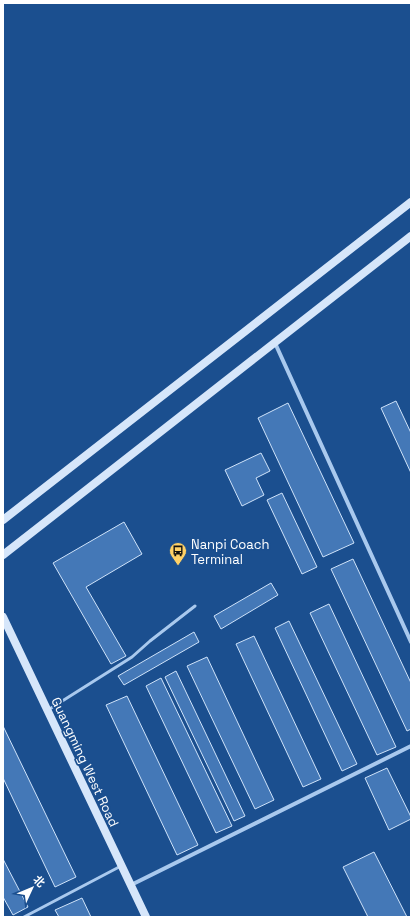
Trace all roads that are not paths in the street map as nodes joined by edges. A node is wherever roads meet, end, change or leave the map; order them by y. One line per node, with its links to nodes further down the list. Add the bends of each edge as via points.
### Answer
1 (411, 202): 4 (main road)
2 (411, 236): 3 (main road)
3 (275, 343): 5 (main road); 8 (street)
4 (3, 520)
5 (3, 555)
6 (195, 606): 9 (lane, via 132,657)
7 (3, 617): 9 (main road, Guangming West Road)
8 (411, 642)
9 (47, 710): 11 (main road, Guangming West Road)
10 (411, 746): 12 (street)
11 (121, 866): 12 (main road, Guangming West Road); 13 (lane)
12 (131, 885): 14 (main road, Guangming West Road)
13 (24, 917)
14 (146, 917)

